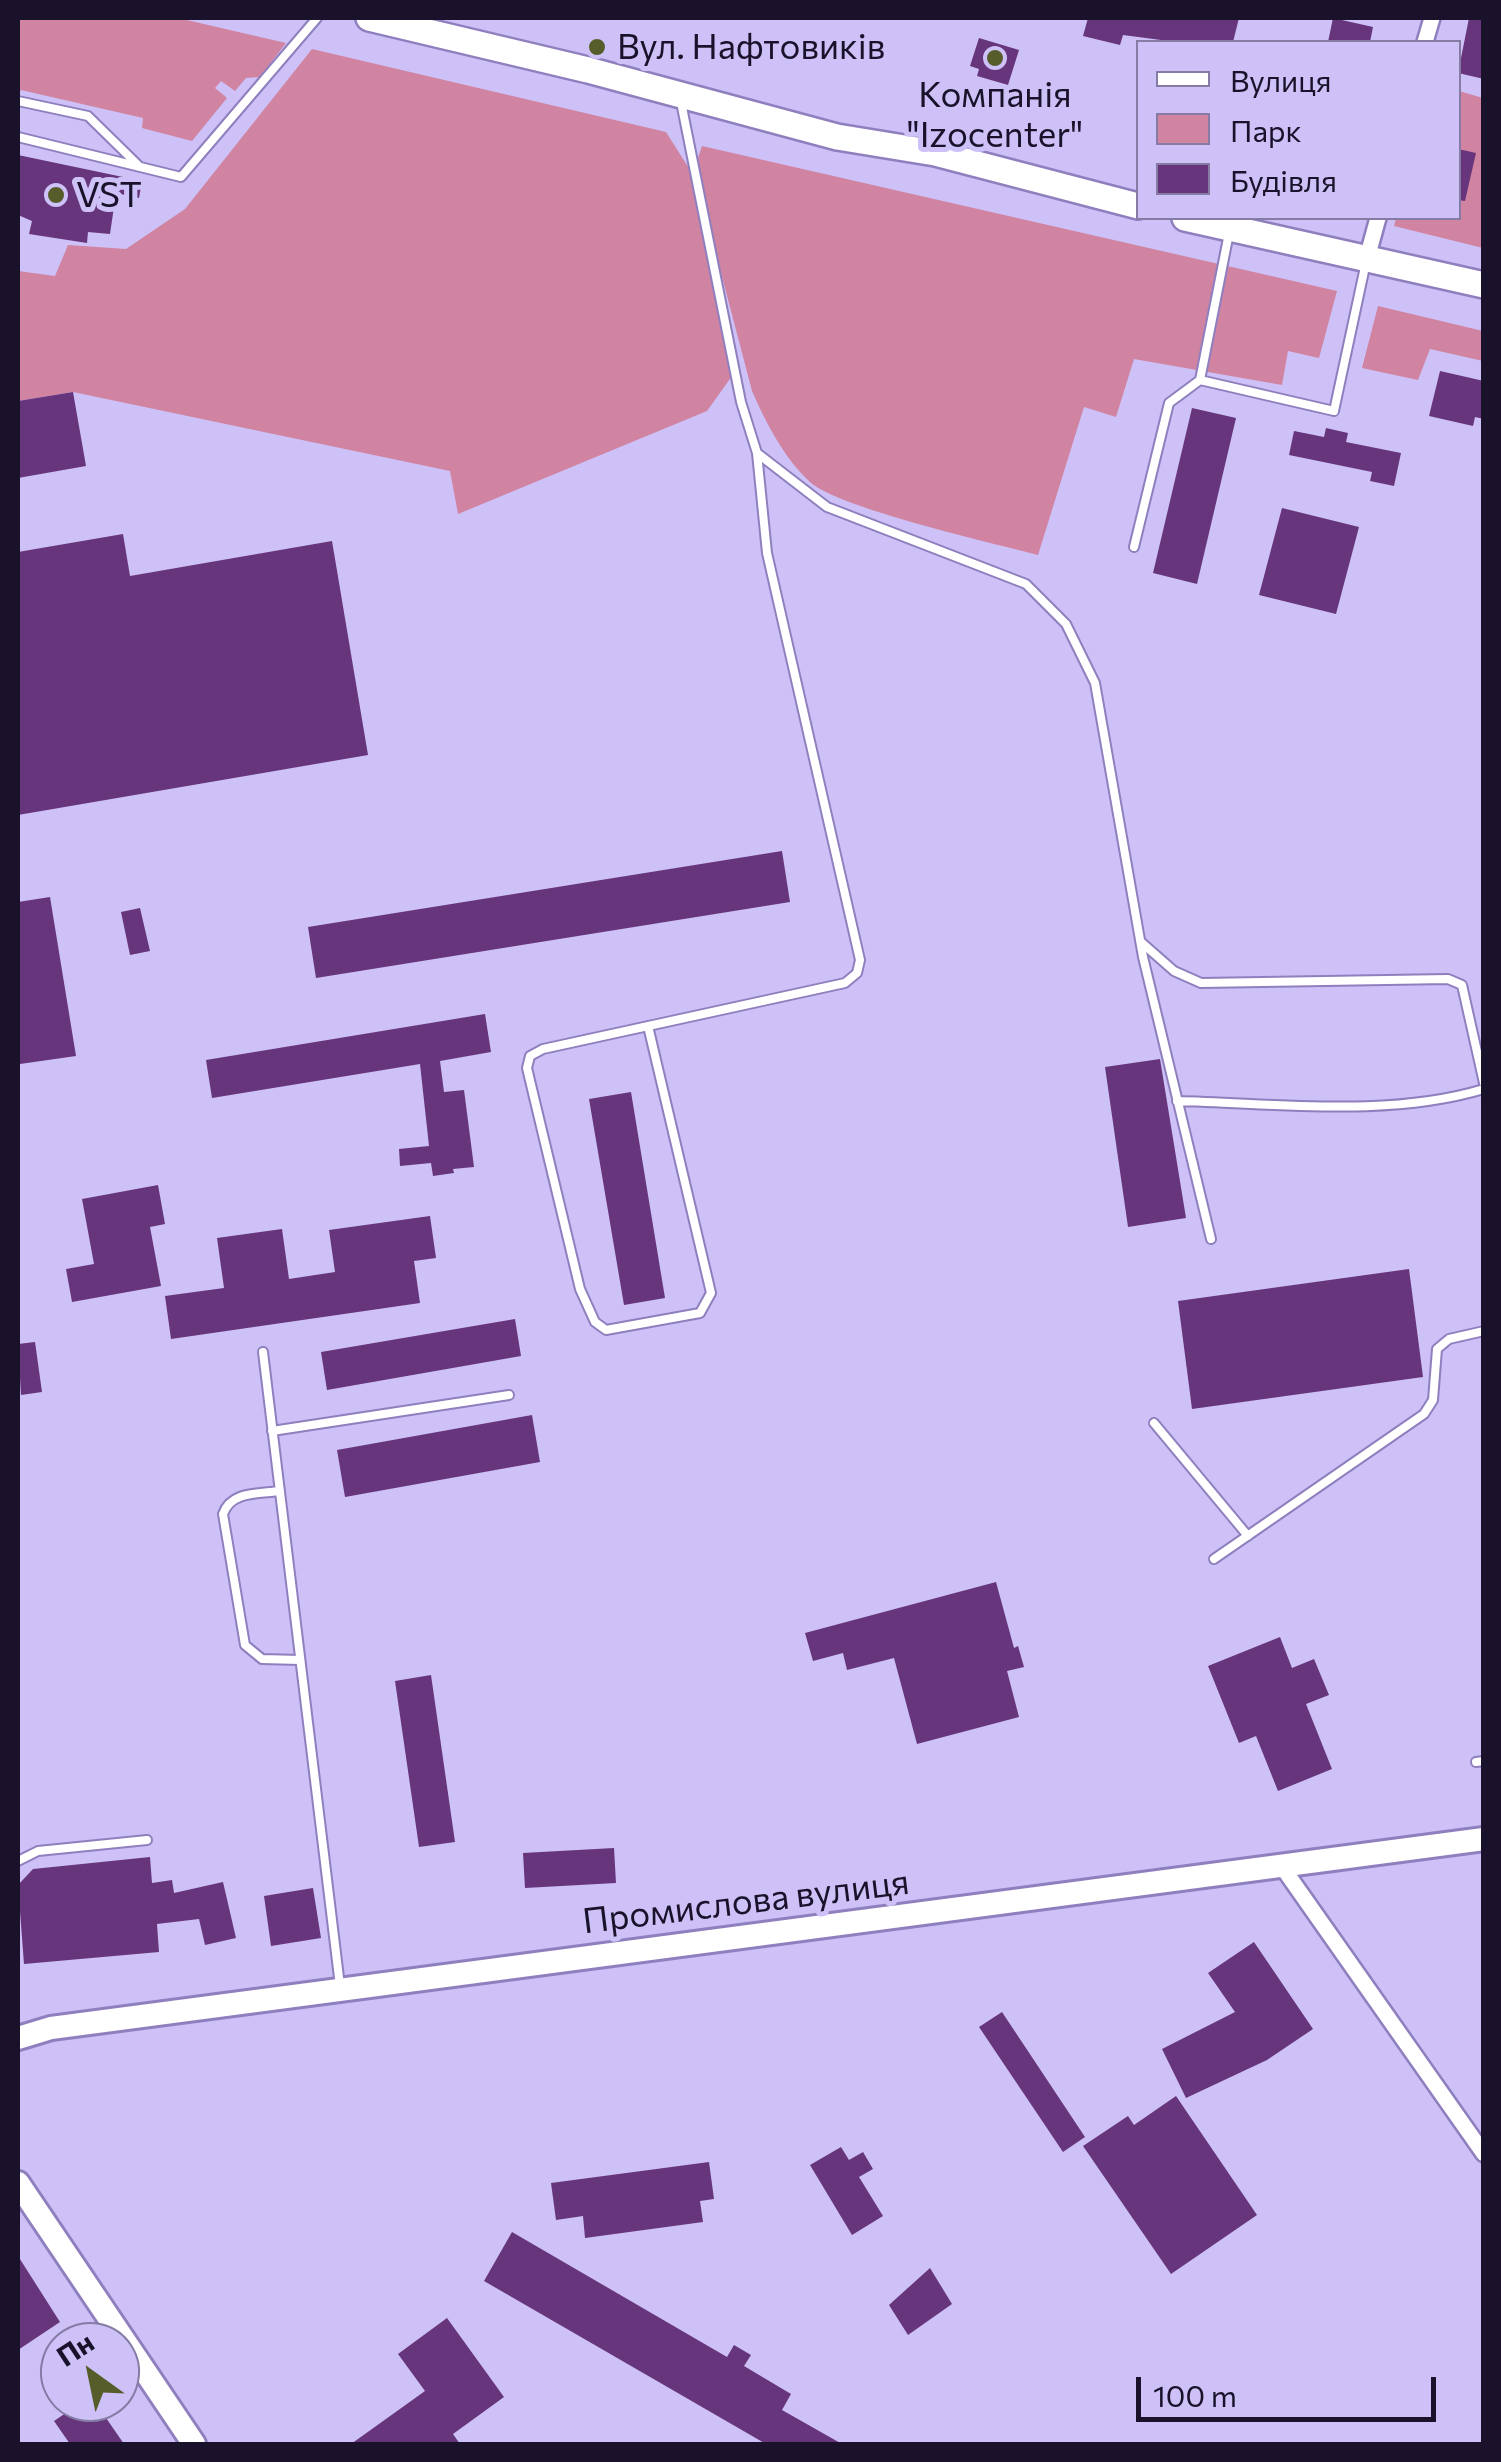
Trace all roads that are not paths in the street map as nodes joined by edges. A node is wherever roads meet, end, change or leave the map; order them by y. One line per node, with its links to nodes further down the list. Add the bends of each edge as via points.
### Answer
1 (317, 18): 6 (lane, via 181,177)
2 (369, 18): 3 (main road)
3 (679, 93): 7 (main road); 14 (lane)
4 (18, 101): 6 (lane, via 88,116)
5 (18, 136): 6 (lane)
6 (141, 168)
7 (1136, 205)
8 (1194, 220): 10 (main road)
9 (1378, 220): 11 (street)
10 (1230, 229): 11 (main road); 13 (lane)
11 (1368, 258): 12 (main road); 13 (lane, via 1334,410)
12 (1484, 286)
13 (1200, 380): 15 (lane, via 1168,404)
14 (757, 453): 16 (lane, via 827,507 1026,584 1066,624 1095,683); 17 (lane, via 767,553 860,960 846,984)
15 (1134, 547)
16 (1140, 942): 18 (lane, via 1200,983 1462,984); 19 (lane)
17 (648, 1026): 17 (lane, via 711,1292 700,1313 606,1330 595,1322 580,1289 527,1068 530,1056 544,1048)
18 (1484, 1086): 19 (lane, via 1448,1100 1398,1105)
19 (1177, 1101): 20 (lane)
20 (1211, 1239)
21 (1484, 1331): 27 (lane, via 1449,1339 1437,1349 1433,1400 1424,1414)
22 (263, 1352): 25 (lane)
23 (509, 1395): 25 (lane)
24 (1154, 1423): 27 (lane)
25 (272, 1431): 26 (lane)
26 (280, 1492): 29 (lane); 29 (lane, via 236,1497 223,1514 245,1645 262,1659)
27 (1248, 1536): 28 (lane)
28 (1214, 1559)
29 (300, 1660): 34 (lane)
30 (147, 1840): 32 (lane, via 38,1851)
31 (1484, 1840): 33 (street, Промислова вулиця)
32 (18, 1861)
33 (1282, 1868): 34 (street, Промислова вулиця); 36 (street)
34 (340, 1990): 35 (street, Промислова вулиця, via 51,2028)
35 (18, 2038)
36 (1484, 2154)
37 (18, 2183): 38 (street)
38 (194, 2444)

